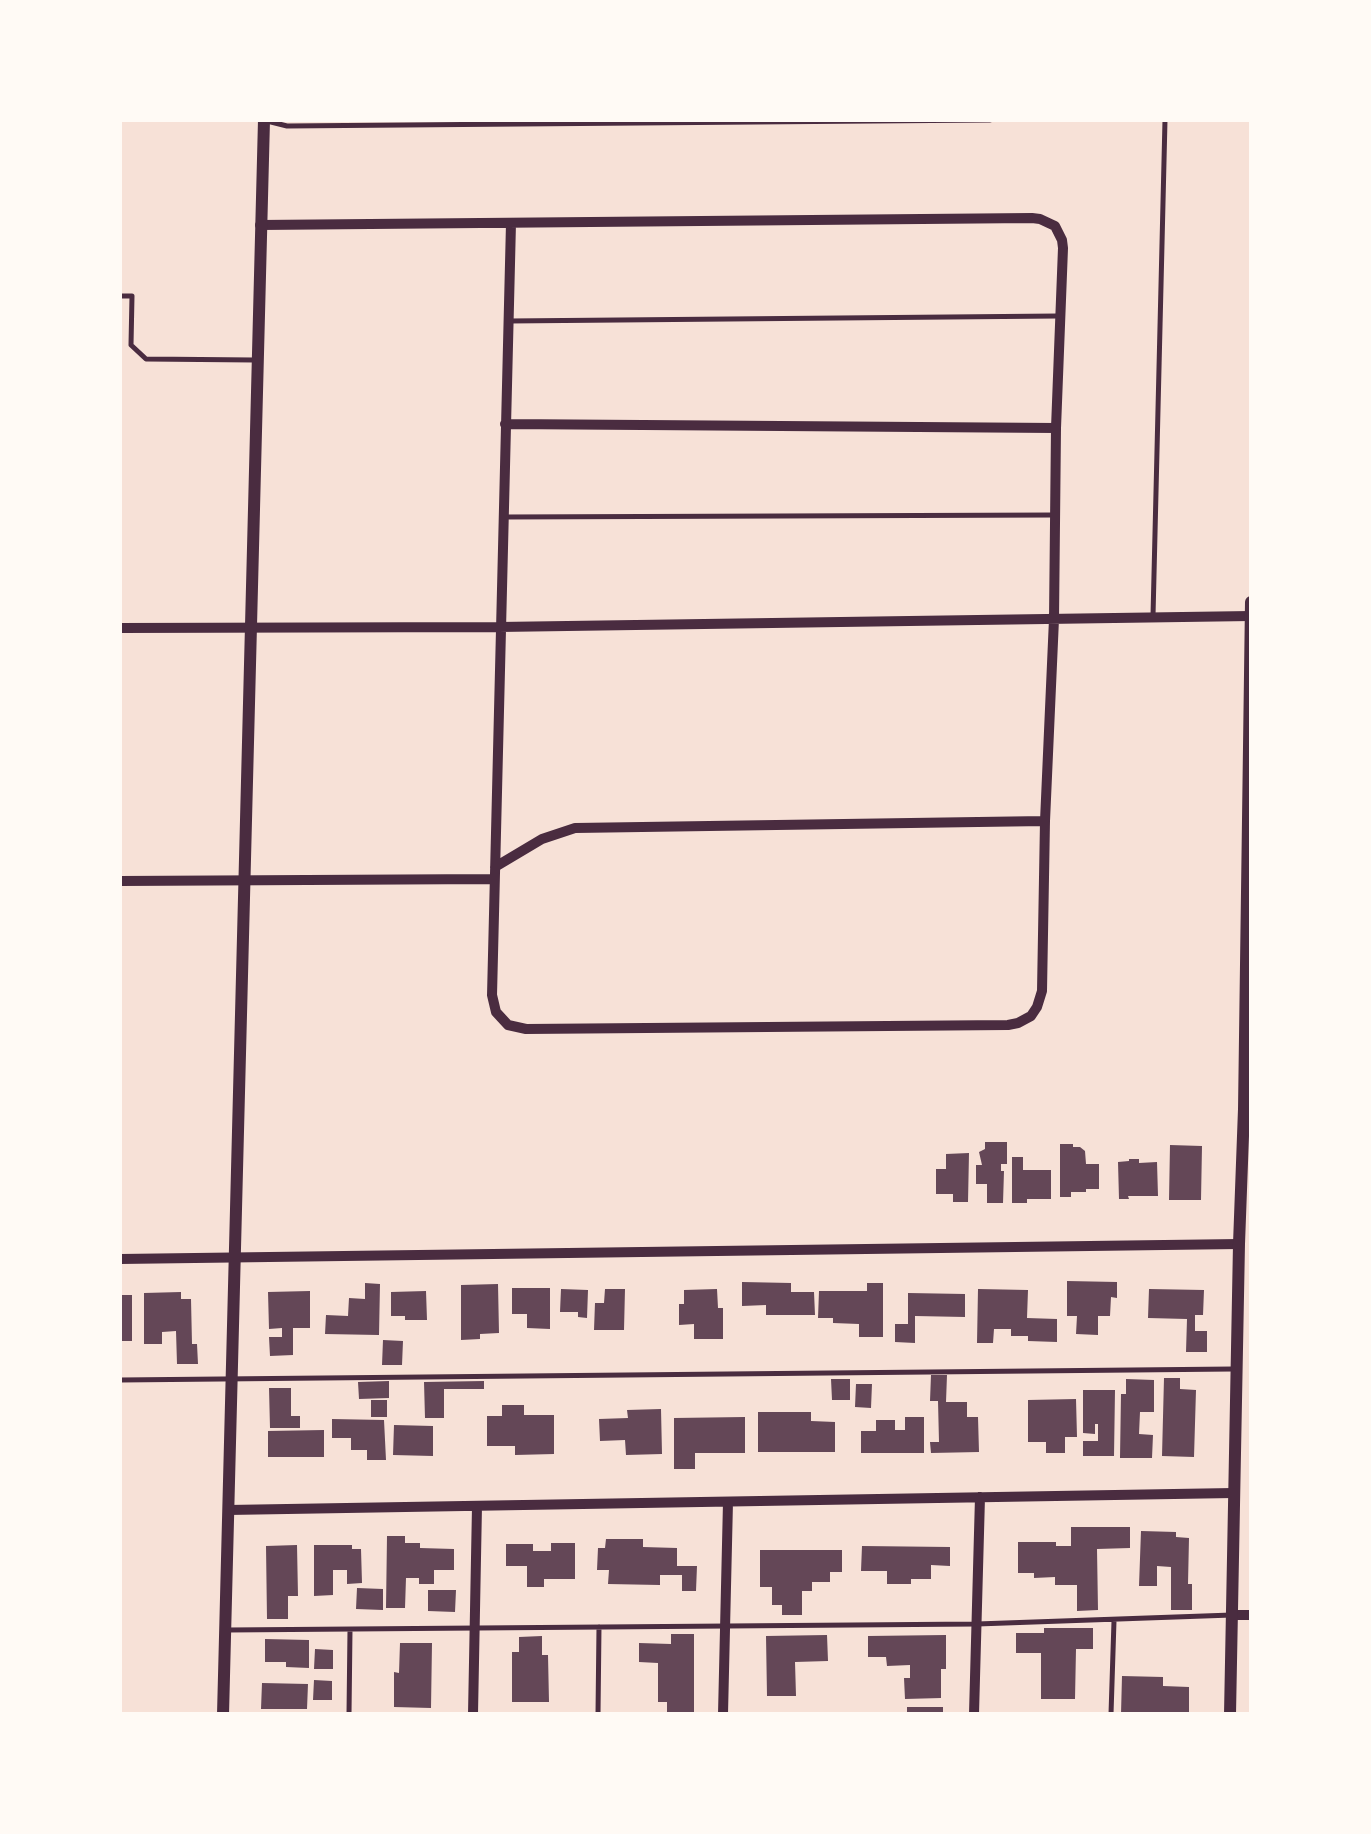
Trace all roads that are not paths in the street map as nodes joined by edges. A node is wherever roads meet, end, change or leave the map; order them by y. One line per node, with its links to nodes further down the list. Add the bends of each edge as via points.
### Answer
1 (264, 120): 2 (lane, via 288,126); 5 (street)
2 (990, 120)
3 (1165, 120): 15 (lane)
4 (511, 223): 5 (street); 7 (street, via 1040,219 1055,226 1062,240); 8 (street)
5 (260, 225): 9 (street)
6 (120, 296): 9 (lane, via 132,296 131,345 146,360)
7 (1061, 316): 8 (lane); 11 (street)
8 (508, 321): 10 (street)
9 (257, 360): 20 (street)
10 (505, 424): 11 (street); 13 (street)
11 (1056, 428): 12 (street)
12 (1055, 515): 13 (lane); 17 (street)
13 (502, 518): 18 (street)
14 (1251, 602): 16 (street)
15 (1153, 616): 16 (street); 17 (street)
16 (1251, 616): 25 (street)
17 (1054, 619): 18 (street); 21 (street)
18 (499, 627): 20 (street); 22 (street)
19 (120, 628): 20 (street)
20 (252, 629): 24 (street)
21 (1045, 821): 22 (street, via 576,828 542,840); 22 (street, via 1042,991 1032,1016 1008,1025 514,1028 492,1004)
22 (494, 873): 24 (street)
23 (120, 880): 24 (street)
24 (244, 881): 28 (street)
25 (1248, 1109): 26 (street)
26 (1239, 1244): 28 (street); 29 (street)
27 (120, 1259): 28 (street)
28 (234, 1259): 30 (street)
29 (1236, 1369): 30 (lane); 32 (street)
30 (231, 1379): 31 (lane); 36 (street)
31 (120, 1380)
32 (1233, 1493): 33 (street); 37 (street)
33 (980, 1497): 34 (street); 40 (street)
34 (728, 1502): 35 (street); 43 (street)
35 (478, 1506): 36 (street); 41 (street)
36 (228, 1510): 44 (street)
37 (1233, 1615): 38 (street); 39 (lane); 53 (street)
38 (1251, 1615)
39 (1114, 1620): 40 (lane); 52 (lane)
40 (976, 1624): 43 (lane); 51 (street)
41 (475, 1626): 42 (lane); 45 (lane); 48 (street)
42 (599, 1626): 43 (lane); 49 (lane)
43 (725, 1626): 50 (street)
44 (225, 1630): 45 (lane); 46 (street)
45 (350, 1630): 47 (lane)
46 (223, 1714)
47 (349, 1714)
48 (473, 1714)
49 (598, 1714)
50 (722, 1714)
51 (974, 1714)
52 (1111, 1714)
53 (1230, 1714)

